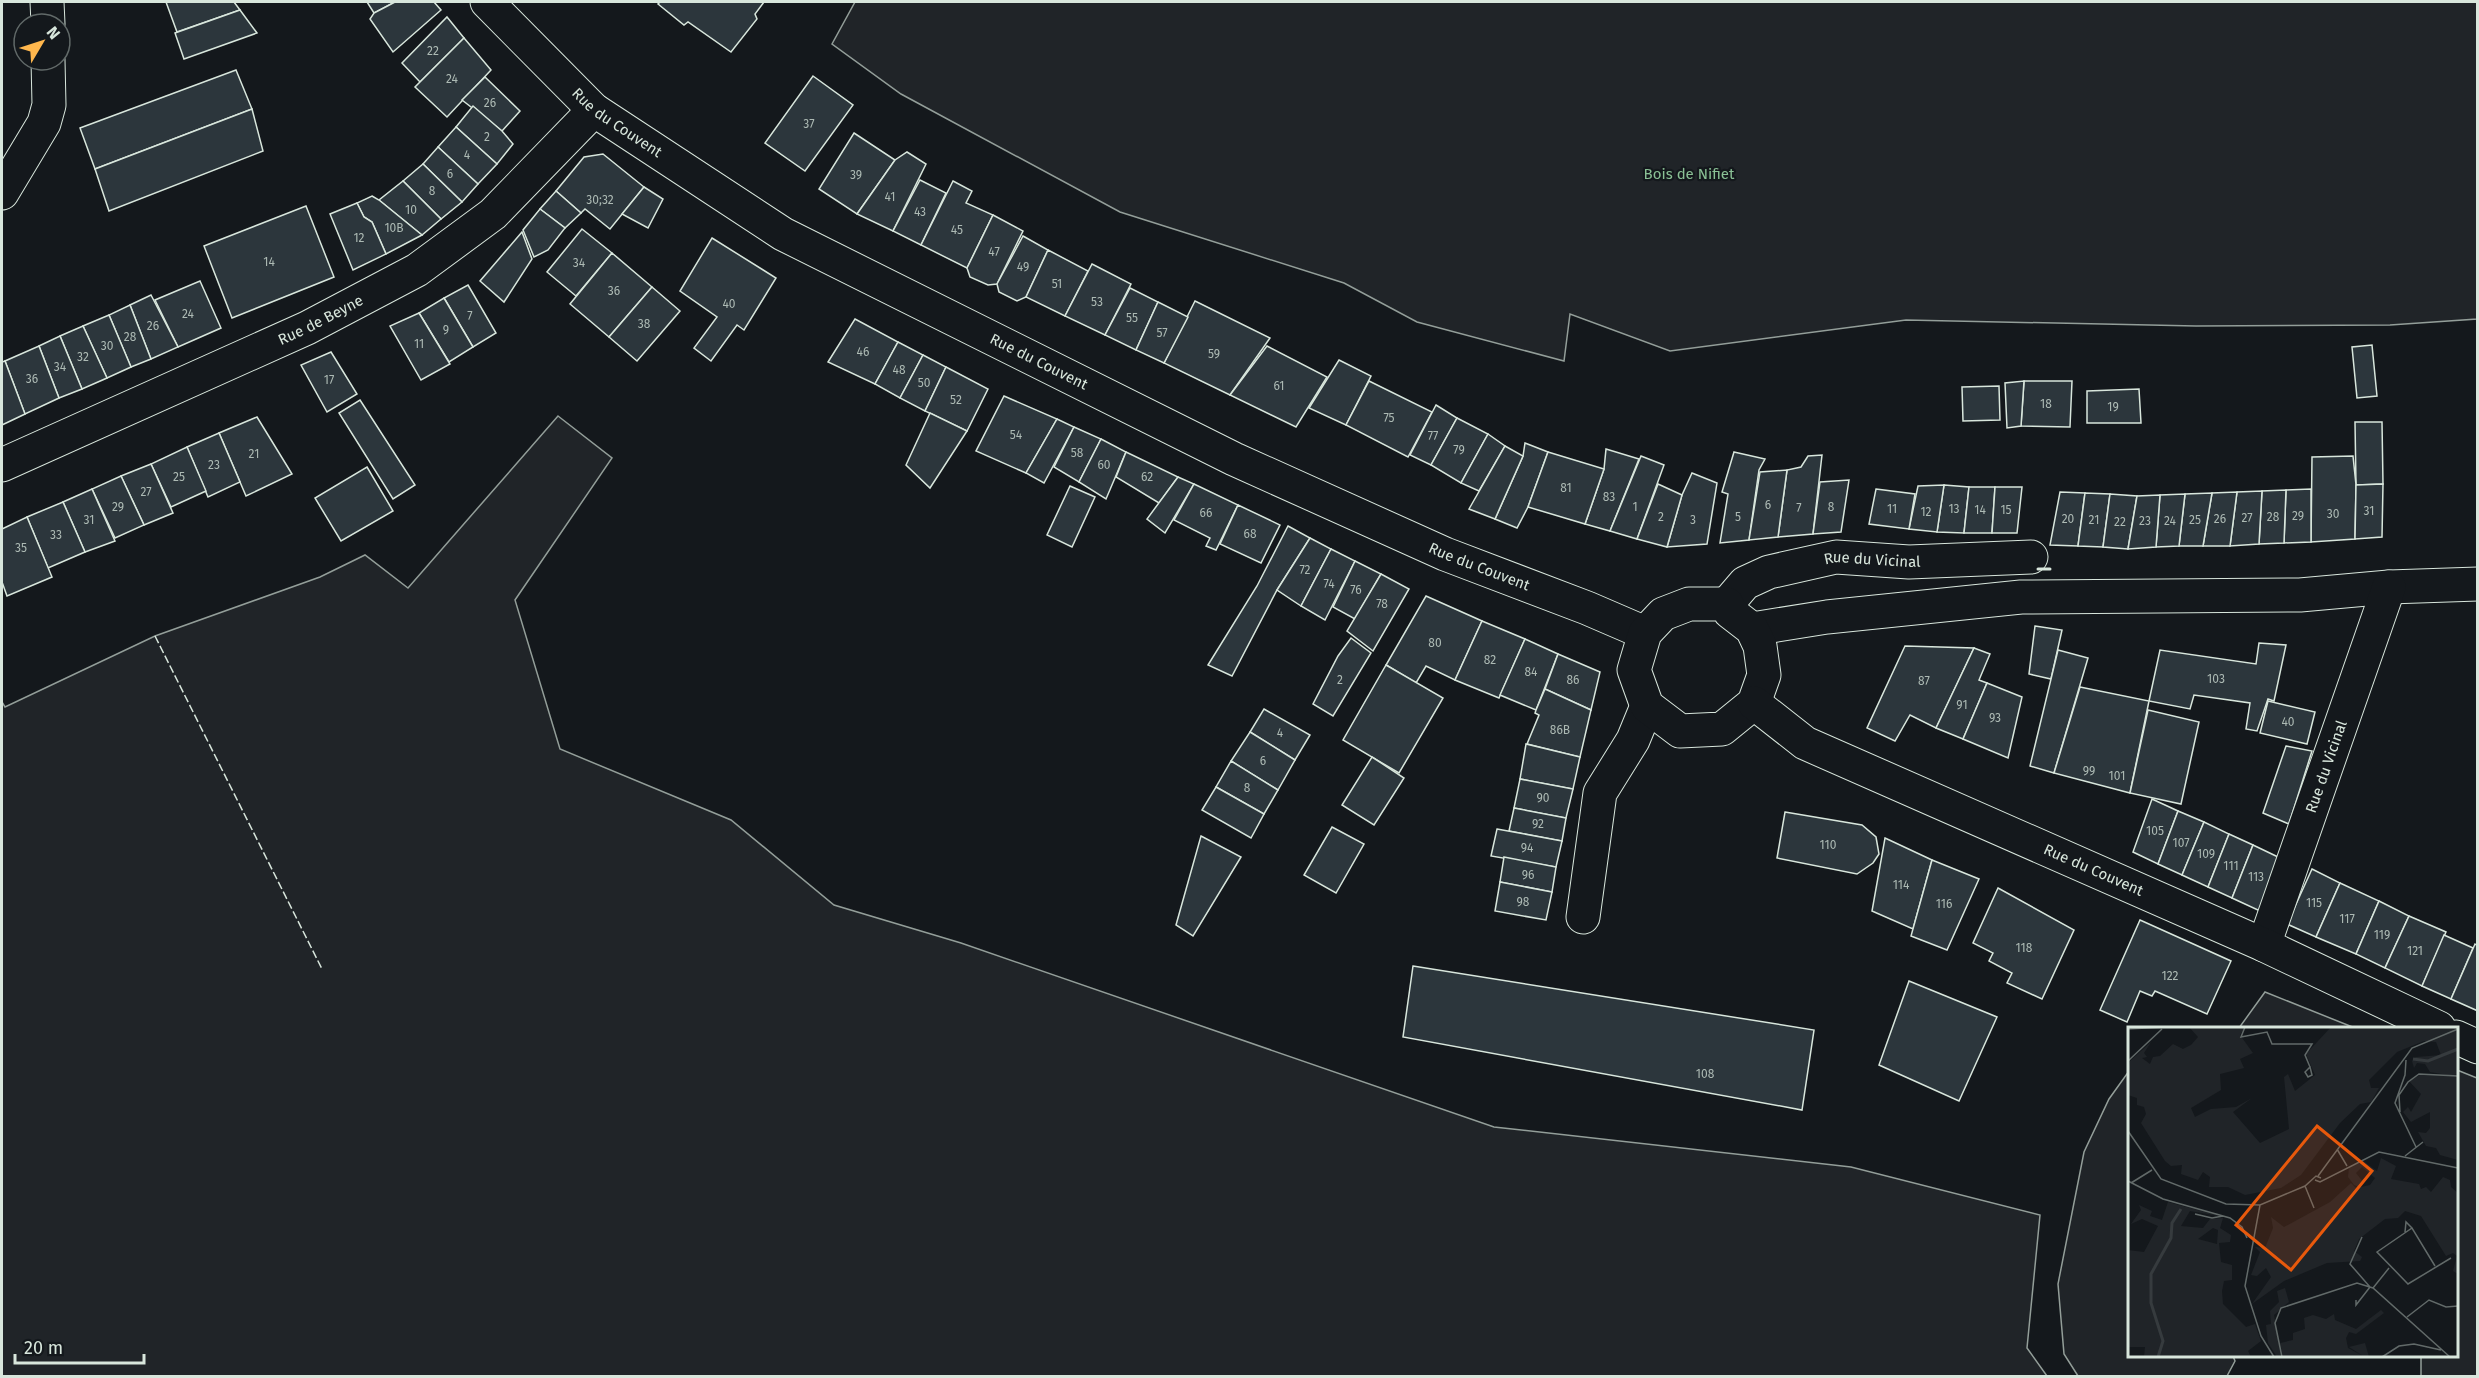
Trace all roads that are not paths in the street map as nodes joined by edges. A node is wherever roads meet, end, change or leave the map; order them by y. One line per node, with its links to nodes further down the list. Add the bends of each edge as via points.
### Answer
1 (487, 2): 3 (street, Rue du Couvent)
2 (48, 72): 4 (street, via 49,105 44,123)
3 (594, 110): 5 (street, Rue de Beyne, via 493,214 417,270 307,328); 11 (street, Rue du Couvent, via 783,234 1180,433 1445,554)
4 (2, 193)
5 (2, 465)
6 (2031, 557): 9 (street, Rue du Vicinal, via 1909,562 1836,557 1768,572 1745,583)
7 (2478, 584): 8 (street)
8 (2390, 587): 10 (street, via 2300,595 2021,597 1827,617); 15 (street, Rue du Vicinal)
9 (1727, 604): 10 (street, via 1730,612); 11 (street, via 1689,604 1663,614)
10 (1752, 629): 12 (street, via 1760,646 1764,675)
11 (1645, 633): 13 (street, via 1634,670)
12 (1754, 703): 13 (street, via 1722,729 1680,730); 15 (street, Rue du Couvent, via 1805,743)
13 (1647, 706): 14 (street, via 1633,740 1600,793)
14 (1582, 917)
15 (2264, 945): 16 (street, Rue du Couvent)
16 (2435, 1027)
17 (2458, 1037): 18 (street)
18 (2478, 1047)

